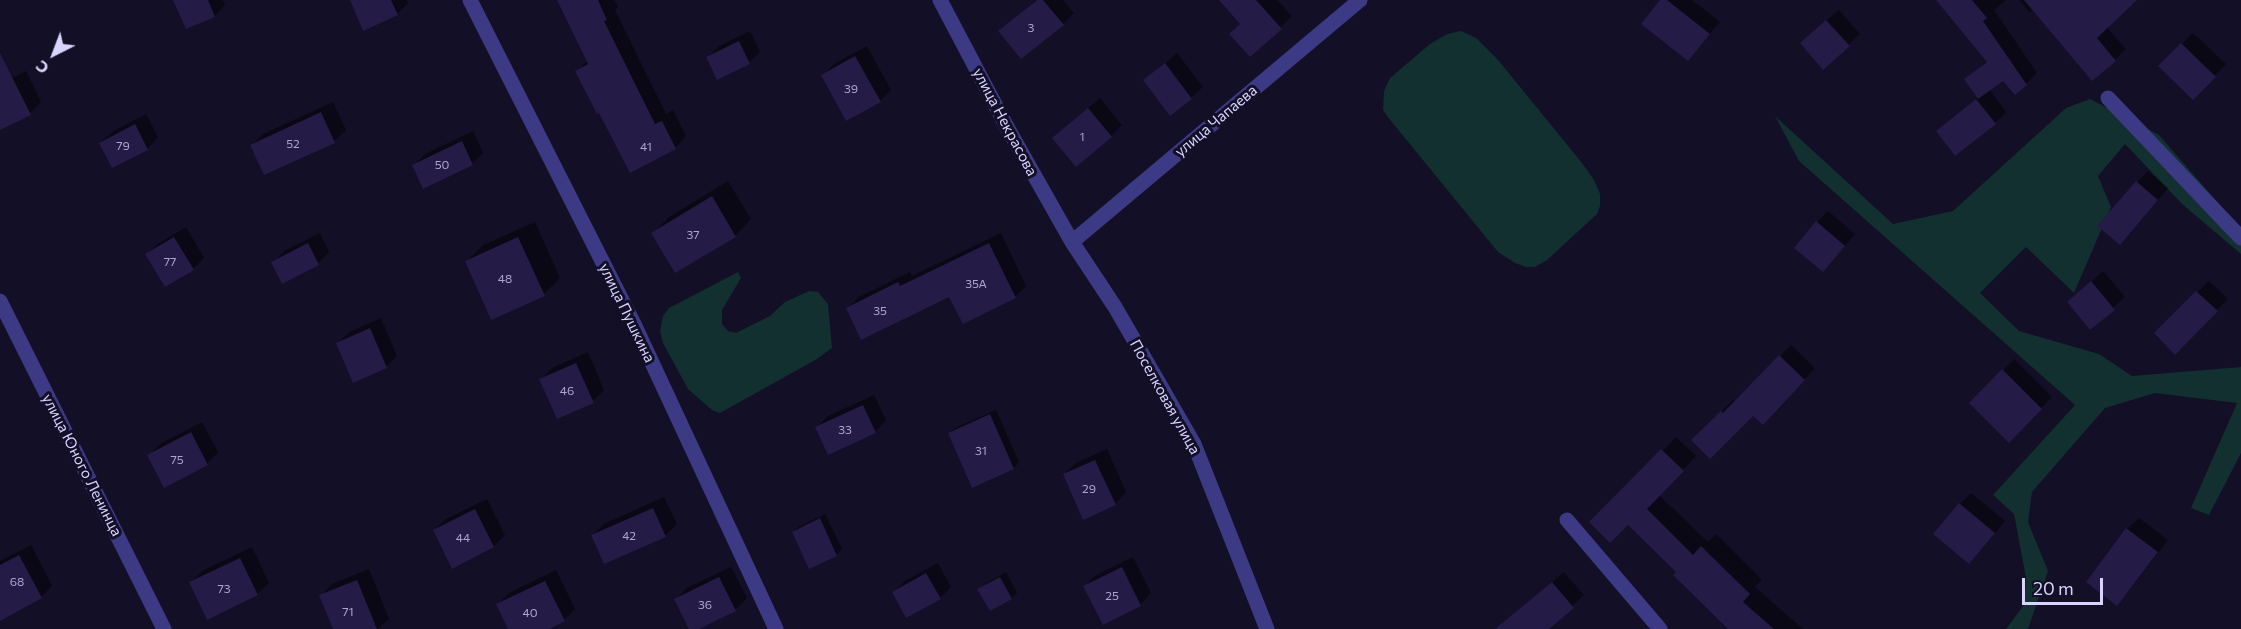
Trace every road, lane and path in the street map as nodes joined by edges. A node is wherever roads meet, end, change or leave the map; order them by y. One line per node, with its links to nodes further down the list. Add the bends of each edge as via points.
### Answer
1 (470, 0): 10 (street, улица Пушкина, via 634,324)
2 (940, 0): 6 (street, улица Некрасова)
3 (1360, 0): 6 (street, улица Чапаева)
4 (2108, 98): 5 (street)
5 (2241, 238)
6 (1072, 242): 11 (street, Поселковая улица, via 1115,307 1194,444)
7 (0, 302): 9 (street, улица Юного Ленинца)
8 (1567, 520): 12 (street)
9 (164, 629)
10 (776, 629)
11 (1267, 629)
12 (1660, 629)

